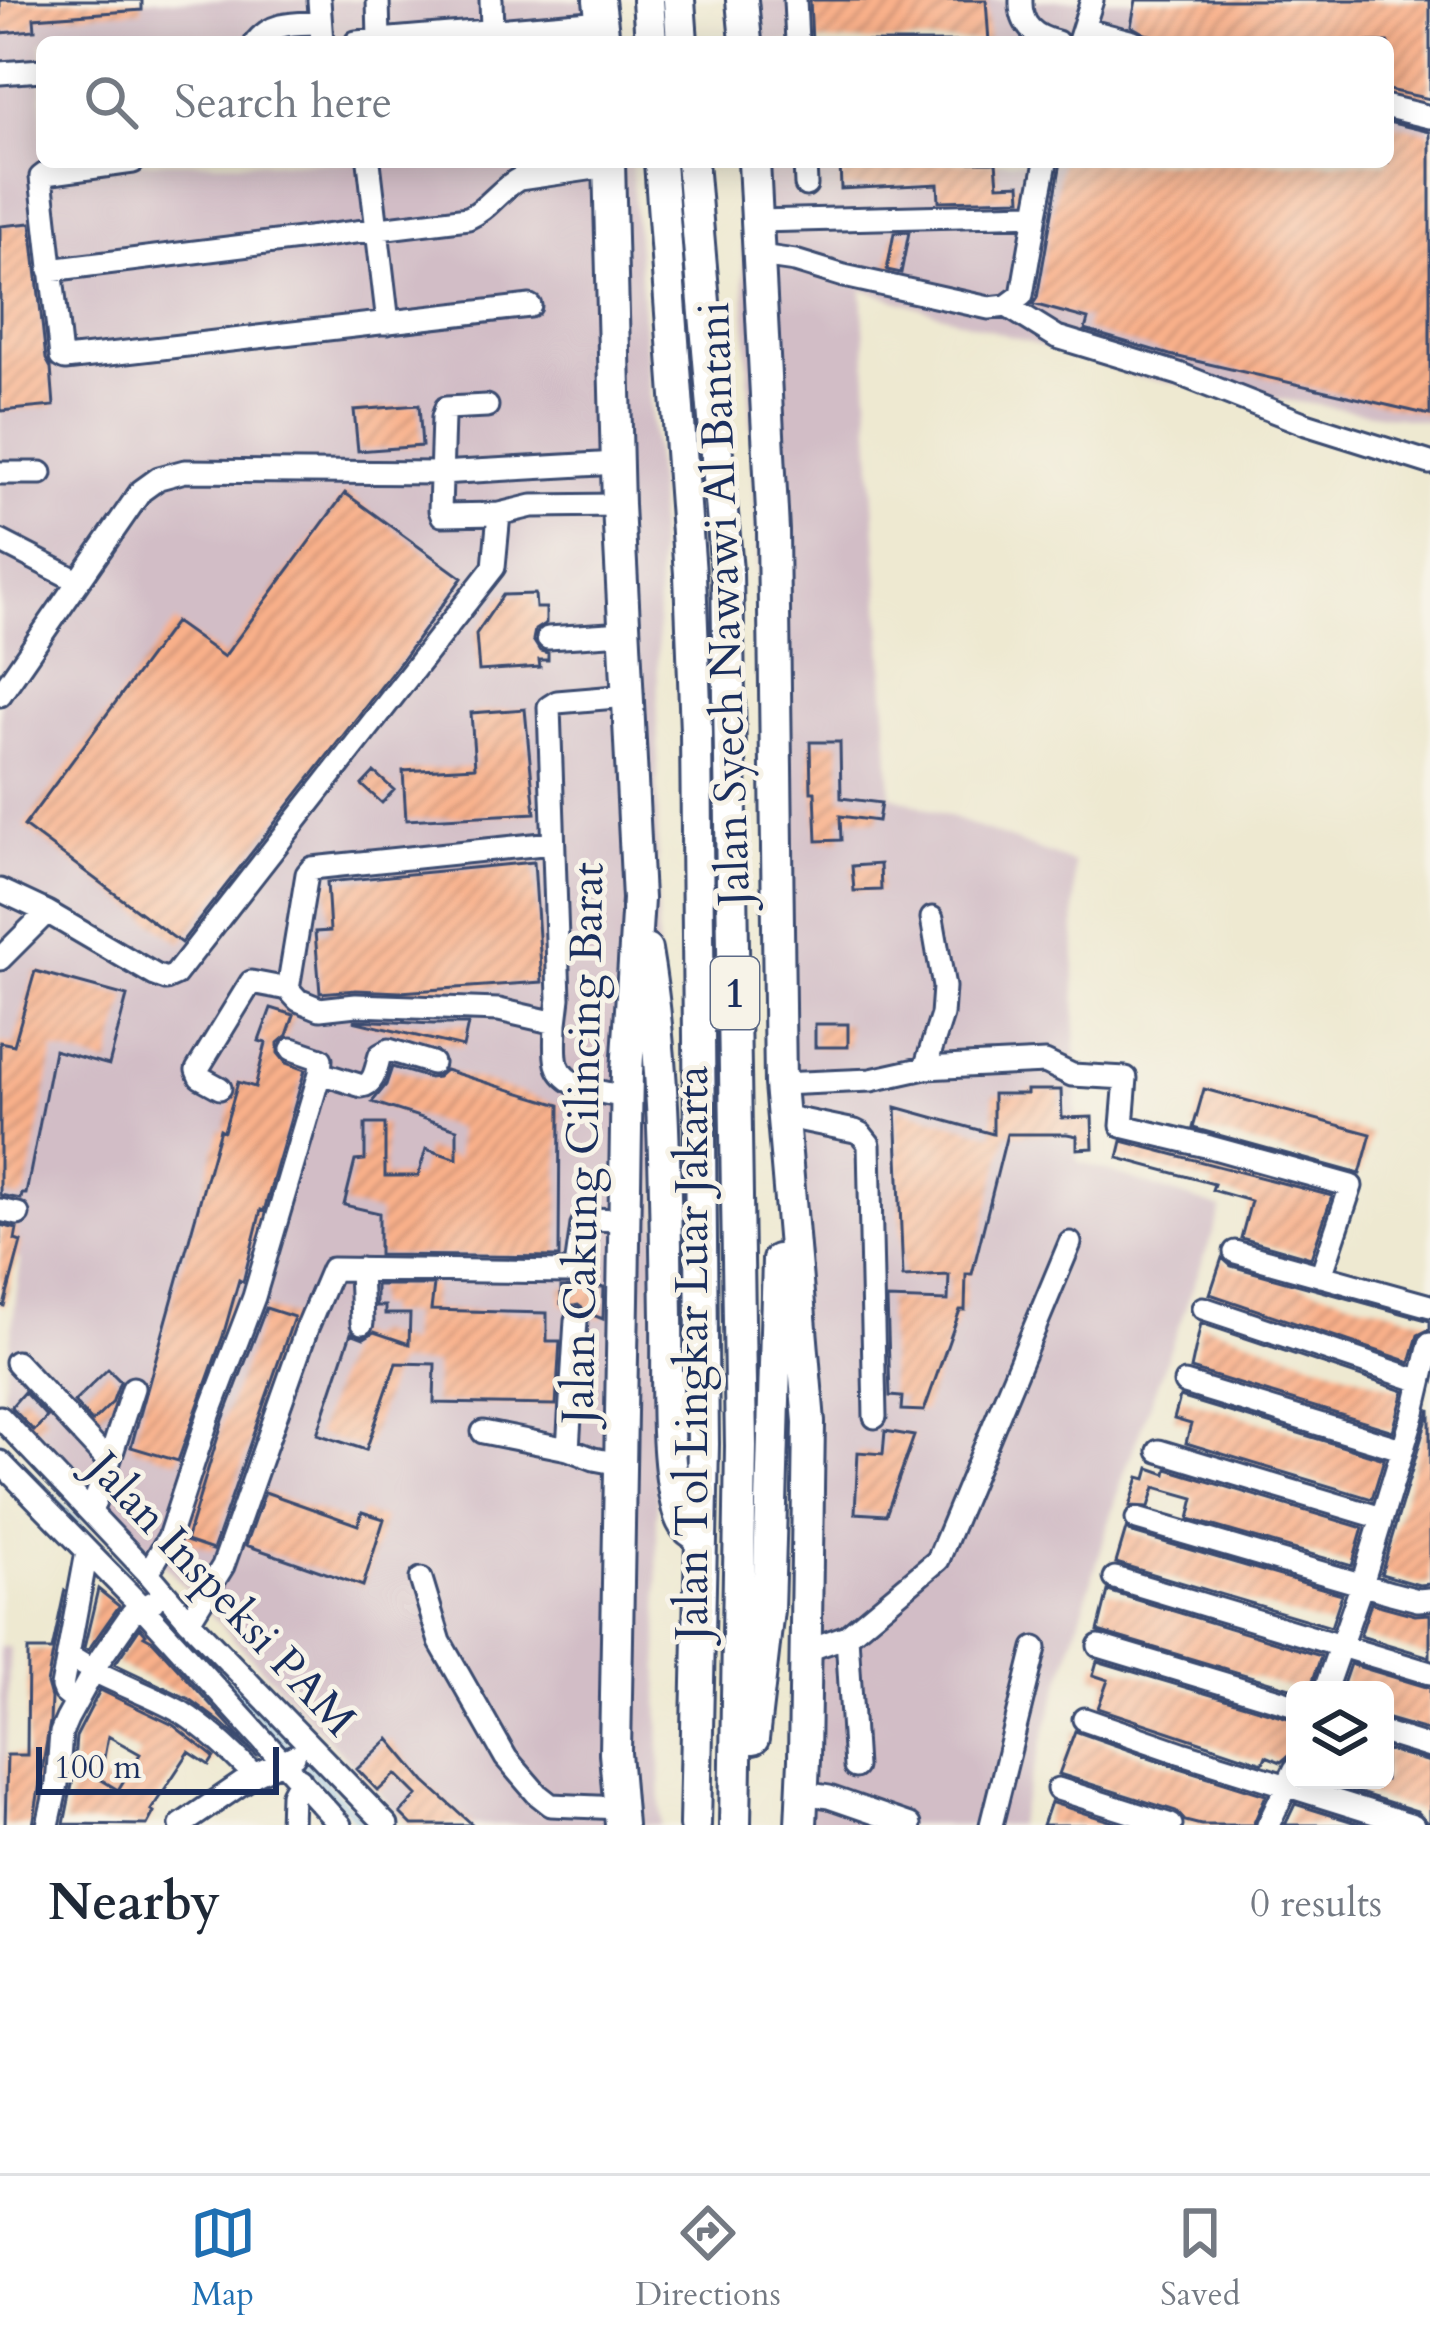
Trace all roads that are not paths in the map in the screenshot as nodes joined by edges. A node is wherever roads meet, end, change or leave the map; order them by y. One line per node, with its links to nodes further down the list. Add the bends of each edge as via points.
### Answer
1 (378, 0): 13 (street)
2 (491, 0): 11 (street)
3 (648, 0): 15 (highway)
4 (679, 0): 16 (highway)
5 (742, 0): 17 (highway)
6 (794, 0): 18 (street)
7 (1021, 0): 19 (street, via 1025,24)
8 (1092, 0): 20 (street)
9 (602, 21): 11 (street)
10 (320, 22): 12 (street, via 275,26)
11 (492, 29): 14 (street)
12 (260, 36)
13 (380, 36)
14 (421, 36)
15 (651, 36)
16 (682, 36)
17 (745, 36)
18 (797, 36)
19 (1038, 36)
20 (1081, 36)
21 (36, 71): 22 (street)
22 (0, 74)
23 (1394, 108): 24 (street)
24 (1430, 117)
25 (89, 168): 37 (street, via 40,177)
26 (370, 168): 35 (street)
27 (585, 168): 35 (street, via 519,179 468,218)
28 (609, 168): 42 (highway)
29 (660, 168): 100 (highway, Jalan Tol Lingkar Luar Jakarta / 1, via 695,709)
30 (693, 168): 132 (highway, Jalan Tol Lingkar Luar Jakarta / 1, via 727,571 741,1447)
31 (754, 168): 34 (highway, Jalan Syech Nawawi Al Bantani)
32 (1045, 168): 33 (street)
33 (1036, 214): 34 (street); 39 (street, via 1022,295)
34 (758, 221): 36 (highway, Jalan Syech Nawawi Al Bantani)
35 (375, 230): 37 (street); 40 (street)
36 (760, 256): 39 (street); 69 (highway, Jalan Syech Nawawi Al Bantani)
37 (50, 270): 40 (street, via 65,359)
38 (530, 306): 40 (street)
39 (1007, 306): 43 (street, via 1057,337)
40 (388, 323)
41 (487, 406): 47 (street, via 446,409)
42 (617, 463): 44 (street); 48 (highway, Jalan Cakung Cilincing Barat)
43 (1430, 463)
44 (578, 465): 47 (street); 49 (street)
45 (0, 472): 46 (street)
46 (40, 473)
47 (440, 473): 50 (street, via 442,515); 52 (street, via 185,471 160,478 141,490)
48 (618, 505): 49 (street); 53 (highway, Jalan Cakung Cilincing Barat)
49 (578, 506): 50 (street)
50 (499, 514): 60 (street, via 494,567 175,975 155,975)
51 (0, 541): 52 (street)
52 (78, 581): 55 (street)
53 (625, 633): 54 (street); 56 (highway, Jalan Cakung Cilincing Barat)
54 (548, 638)
55 (0, 695)
56 (615, 698): 57 (street, via 549,707); 59 (highway, Jalan Cakung Cilincing Barat)
57 (552, 843): 63 (street, via 312,868); 64 (street)
58 (0, 890): 60 (street)
59 (638, 899): 71 (highway, Jalan Cakung Cilincing Barat); 100 (highway, via 656,1022 675,1500 686,1530)
60 (47, 913): 62 (street)
61 (932, 918): 67 (street, via 944,987)
62 (0, 959)
63 (288, 989): 64 (street, via 320,1009 499,1010); 70 (street, via 249,983 196,1070)
64 (556, 1023): 71 (street, via 560,1072)
65 (292, 1049): 68 (street, via 321,1059)
66 (432, 1063): 68 (street, via 389,1050 368,1085)
67 (926, 1068): 69 (street, via 872,1080); 77 (street, via 1045,1061 1072,1075 1126,1078 1122,1126 1351,1186)
68 (320, 1073): 102 (street, via 254,1297 170,1537)
69 (780, 1084): 72 (highway, Jalan Syech Nawawi Al Bantani)
70 (220, 1088)
71 (627, 1097): 73 (highway, Jalan Cakung Cilincing Barat)
72 (782, 1116): 89 (street, via 855,1131 869,1144); 113 (highway, via 809,1423); 132 (highway, via 768,1610)
73 (623, 1220): 76 (street, via 586,1219 571,1272); 96 (highway, Jalan Cakung Cilincing Barat)
74 (1070, 1243): 109 (street, via 938,1560)
75 (1235, 1252): 77 (street)
76 (360, 1269): 81 (street); 108 (street, via 331,1271 223,1566)
77 (1321, 1276): 78 (street)
78 (1430, 1306)
79 (1203, 1308): 84 (street)
80 (576, 1320): 91 (street)
81 (362, 1323)
82 (1429, 1352): 84 (street)
83 (16, 1362): 95 (street)
84 (1421, 1381): 87 (street)
85 (1185, 1383): 92 (street)
86 (133, 1388): 95 (street)
87 (1422, 1414): 92 (street)
88 (0, 1417): 97 (street, Jalan Inspeksi PAM)
89 (875, 1417)
90 (483, 1432): 91 (street)
91 (568, 1449): 96 (street)
92 (1401, 1449): 98 (street)
93 (1159, 1451): 98 (street)
94 (0, 1462): 101 (street)
95 (109, 1462): 97 (street)
96 (620, 1463): 131 (highway, Jalan Cakung Cilincing Barat)
97 (91, 1512): 102 (street, Jalan Inspeksi PAM)
98 (1382, 1518): 105 (street)
99 (1136, 1520): 105 (street)
100 (700, 1537): 139 (highway, Jalan Tol Lingkar Luar Jakarta / 1)
101 (87, 1552): 107 (street); 114 (street)
102 (148, 1573): 107 (street, Jalan Inspeksi PAM)
103 (1115, 1578): 111 (street)
104 (421, 1579): 131 (street, via 440,1642 506,1758 537,1795 551,1805)
105 (1362, 1584): 106 (street); 111 (street)
106 (1430, 1599)
107 (154, 1600): 108 (street, Jalan Inspeksi PAM); 115 (street, via 132,1612); 123 (street)
108 (190, 1621): 123 (street, Jalan Inspeksi PAM)
109 (847, 1636): 113 (street); 124 (street)
110 (1099, 1646): 119 (street)
111 (1341, 1646): 116 (street); 117 (street)
112 (1036, 1648): 142 (street)
113 (804, 1652): 130 (highway)
114 (69, 1656): 115 (street); 118 (street, via 62,1687)
115 (93, 1672): 118 (street); 125 (street, via 186,1715)
116 (1430, 1673)
117 (1328, 1681)
118 (76, 1701): 135 (street, via 62,1733)
119 (1286, 1702)
120 (1084, 1719): 126 (street, via 1182,1754)
121 (1394, 1736): 122 (street)
122 (1430, 1747)
123 (297, 1759): 125 (street); 134 (street); 137 (street); 138 (street, Jalan Inspeksi PAM)
124 (855, 1767)
125 (254, 1774): 136 (street)
126 (1286, 1776)
127 (1058, 1789): 143 (street)
128 (1286, 1789): 144 (street)
129 (1322, 1789): 145 (street)
130 (802, 1793): 133 (street); 140 (highway)
131 (621, 1817)
132 (736, 1818)
133 (874, 1819): 141 (street)
134 (330, 1820)
135 (48, 1825)
136 (181, 1825)
137 (291, 1825)
138 (387, 1825)
139 (695, 1825)
140 (801, 1825)
141 (910, 1825)
142 (991, 1825)
143 (1171, 1825)
144 (1268, 1825)
145 (1413, 1825)

